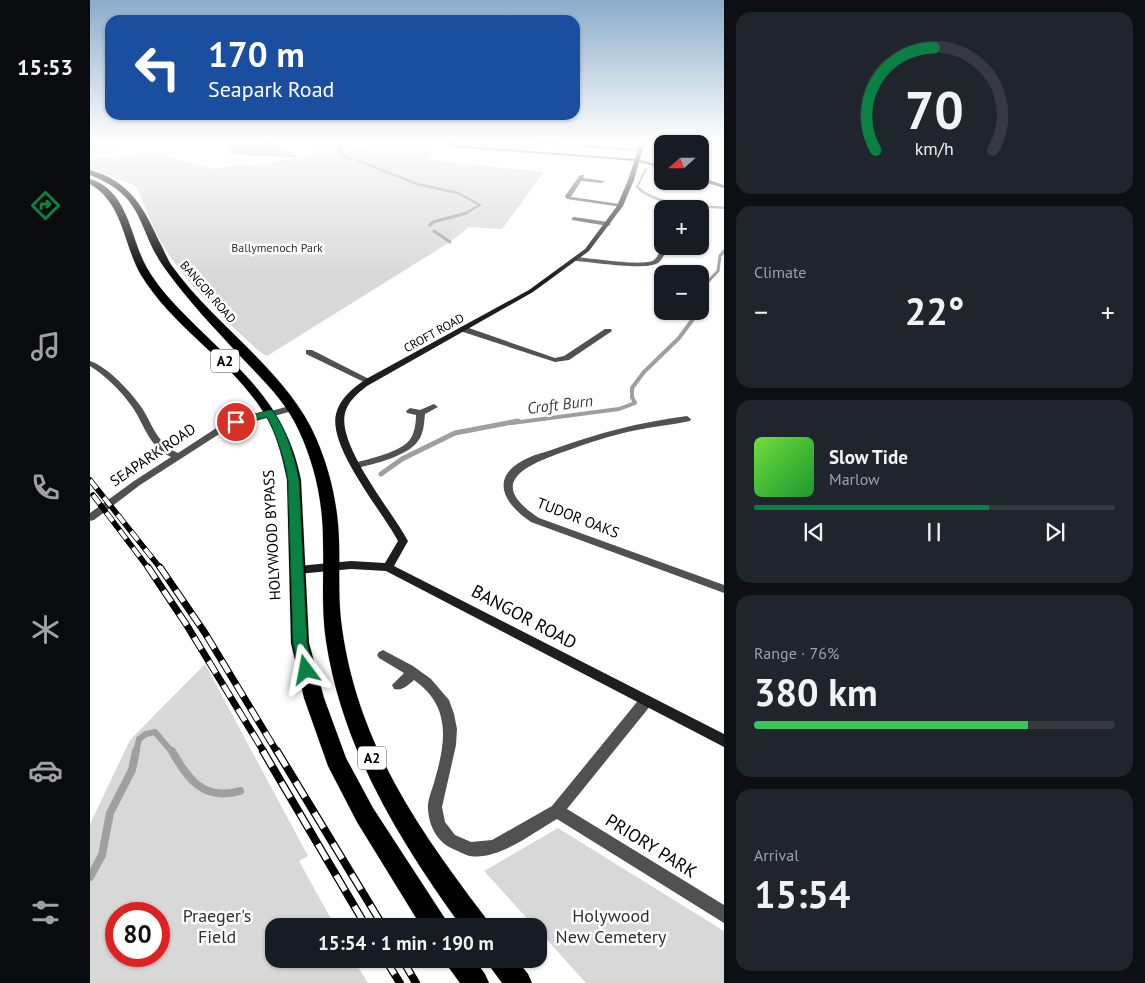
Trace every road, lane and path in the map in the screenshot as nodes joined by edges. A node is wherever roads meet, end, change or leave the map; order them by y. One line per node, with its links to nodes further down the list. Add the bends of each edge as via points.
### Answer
1 (100, 187): 18 (highway, HOLYWOOD BYPASS / A2, via 111,194 121,210 141,268 155,288)
2 (120, 187): 16 (highway, BANGOR ROAD / A2, via 130,195 144,217 166,264 182,285)
3 (575, 187): 5 (street, via 569,198)
4 (627, 187): 5 (street, CROFT ROAD)
5 (620, 206): 7 (street, CROFT ROAD)
6 (566, 222): 7 (street, via 573,218)
7 (608, 224): 9 (street, CROFT ROAD, via 587,250)
8 (661, 255): 9 (street, via 651,264)
9 (576, 258): 10 (street, CROFT ROAD, via 531,291)
10 (463, 329): 11 (street, via 555,360 566,358); 14 (street, CROFT ROAD)
11 (608, 331)
12 (309, 352): 14 (street)
13 (91, 358): 21 (street, via 138,408 161,449)
14 (369, 381): 22 (street, CROFT ROAD, via 356,389 340,418 343,442)
15 (434, 407): 19 (street)
16 (293, 408): 18 (street, SEAPARK ROAD); 24 (highway, A2, via 314,450 325,491)
17 (410, 411): 19 (street)
18 (270, 413): 21 (street, SEAPARK ROAD, via 224,427); 26 (highway, HOLYWOOD BYPASS / A2, via 290,460 294,480)
19 (421, 413): 22 (street, via 418,433 412,443)
20 (687, 419): 27 (street, TUDOR OAKS, via 619,430 528,462 510,478 509,492 517,507 535,520)
21 (178, 456): 23 (street, SEAPARK ROAD)
22 (357, 466): 25 (street, CROFT ROAD, via 402,541)
23 (90, 518)
24 (332, 567): 25 (street, BANGOR ROAD, via 370,564); 26 (street, BANGOR ROAD); 36 (highway, A2, via 334,628 343,681 359,729 390,798)
25 (388, 567): 31 (street, BANGOR ROAD)
26 (298, 570): 35 (highway, HOLYWOOD BYPASS / A2, via 300,643 314,698 336,760 365,815)
27 (724, 589)
28 (383, 655): 29 (street)
29 (412, 674): 30 (street); 33 (street, via 439,695 449,717 450,736 435,816 450,840 470,849 494,847)
30 (398, 684)
31 (646, 701): 32 (street, BANGOR ROAD); 33 (street)
32 (724, 741)
33 (557, 810): 34 (street, PRIORY PARK)
34 (724, 915)
35 (430, 918)
36 (470, 918)
37 (465, 968): 39 (highway)
38 (507, 968): 40 (highway)
39 (476, 983)
40 (519, 983)

